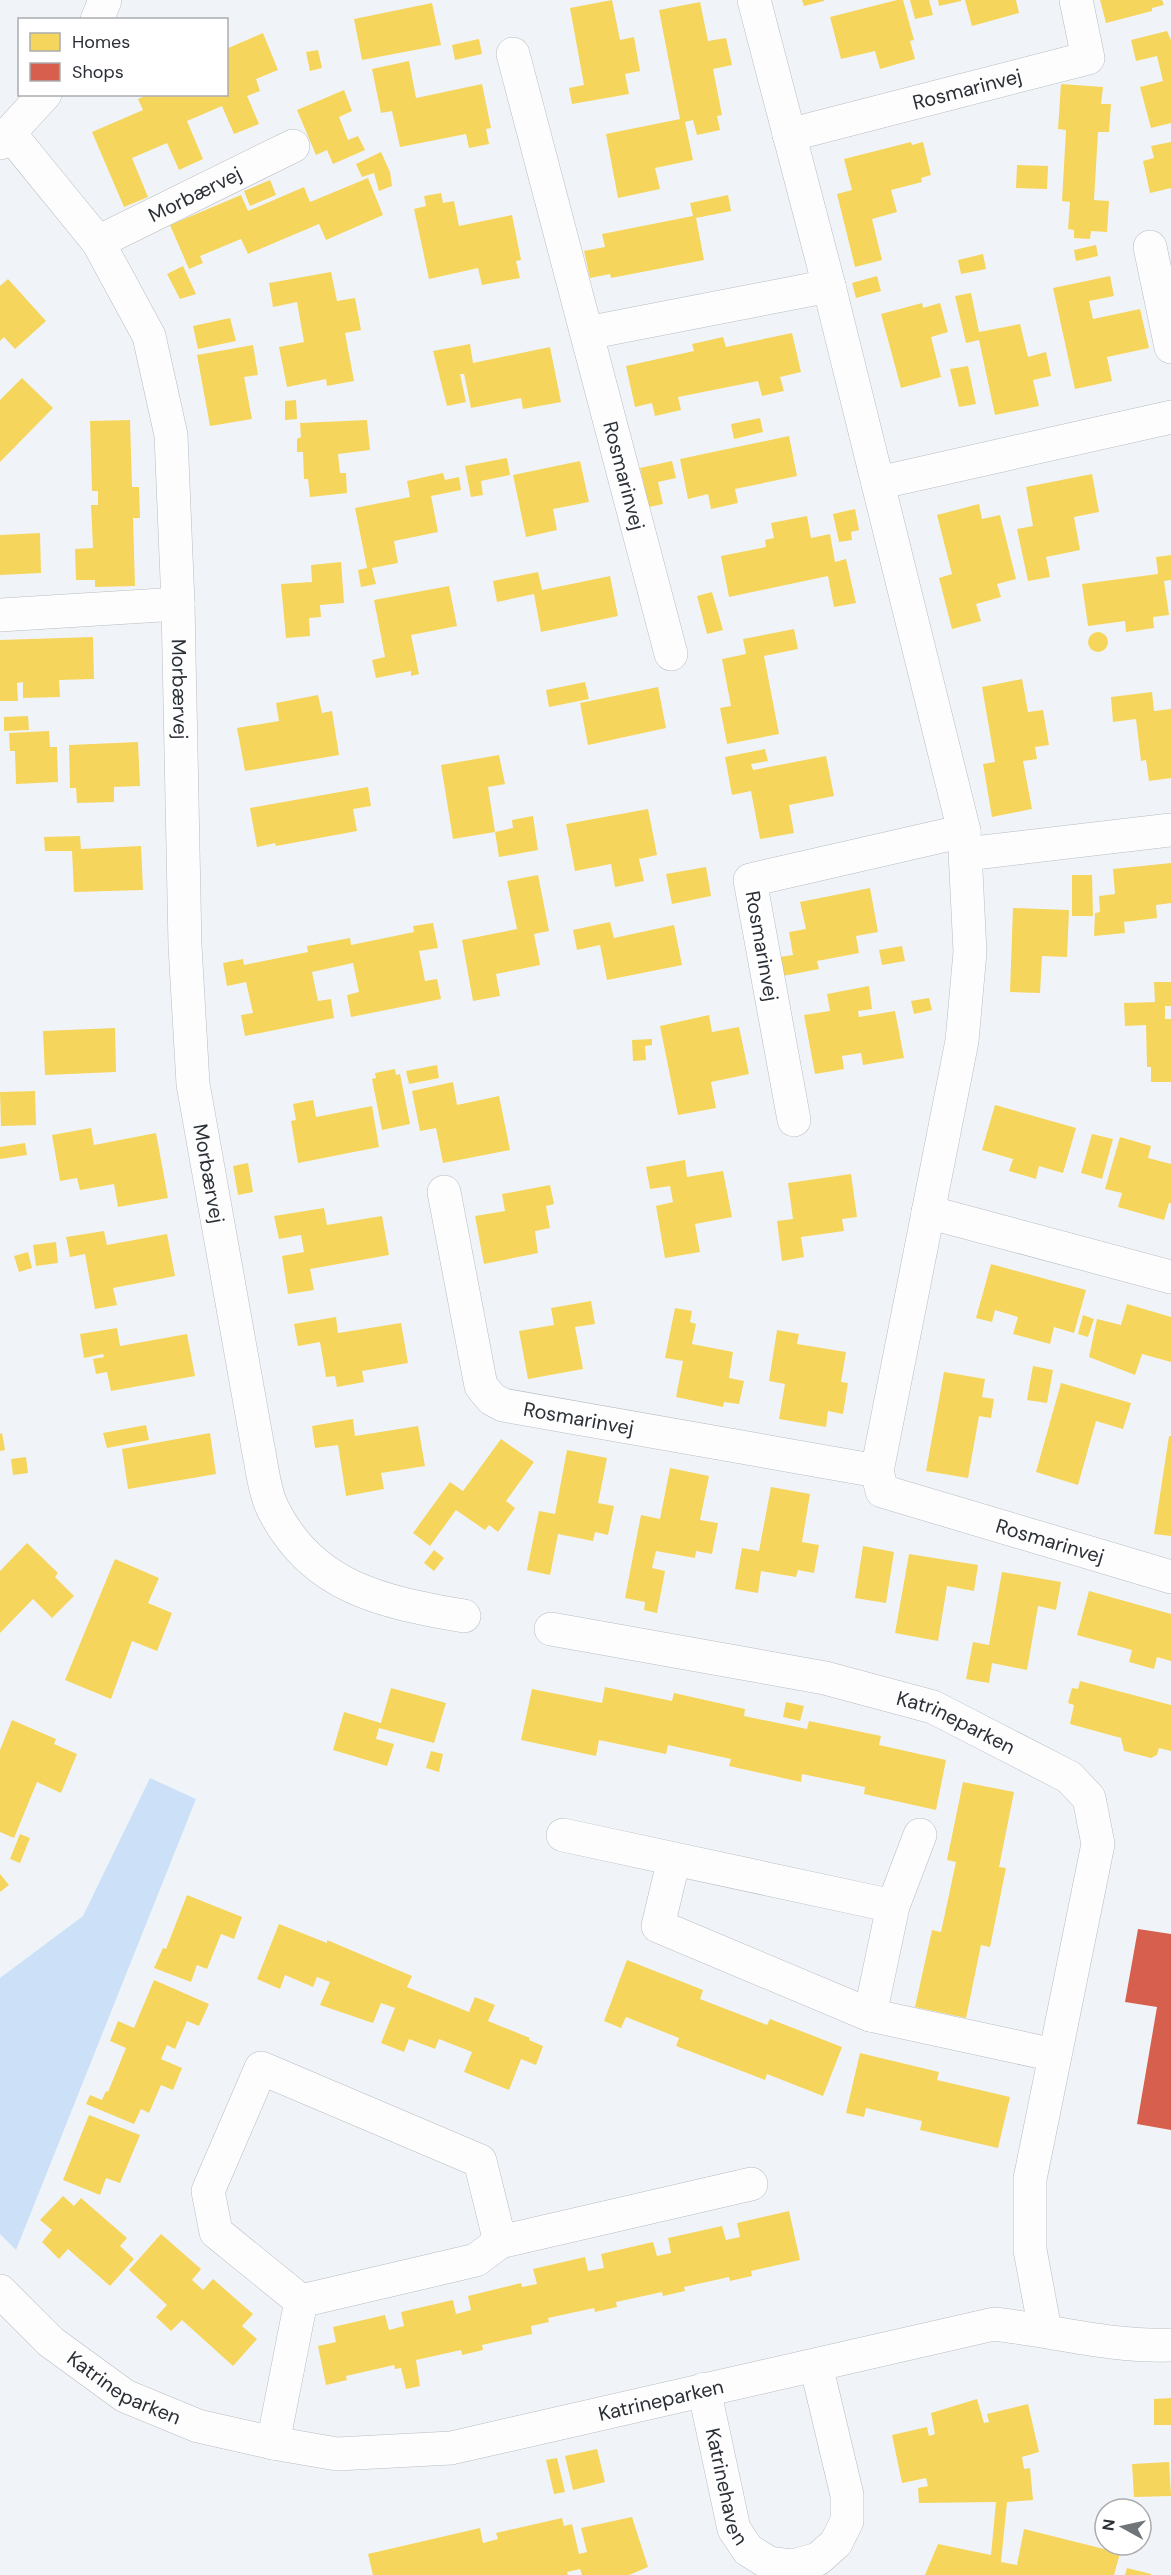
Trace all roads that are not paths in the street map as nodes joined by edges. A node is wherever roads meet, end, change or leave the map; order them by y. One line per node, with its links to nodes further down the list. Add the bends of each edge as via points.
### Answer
1 (105, 0): 4 (street)
2 (754, 0): 7 (street)
3 (1076, 0): 7 (street, Rosmarinvej, via 1088,58)
4 (98, 18)
5 (513, 54): 13 (street, Rosmarinvej)
6 (43, 96): 8 (street)
7 (789, 135): 12 (street)
8 (5, 138): 10 (street, Morbærvej)
9 (293, 146): 10 (street, Morbærvej)
10 (98, 242): 17 (street, Morbærvej, via 149,336 171,435)
11 (1150, 247): 14 (street)
12 (829, 286): 13 (street); 16 (street)
13 (587, 333): 19 (street, Rosmarinvej)
14 (1171, 347)
15 (1171, 417): 16 (street)
16 (878, 483): 21 (street)
17 (178, 604): 18 (street); 28 (street, Morbærvej, via 184,936 193,1084 271,1505 296,1548 330,1575 397,1604)
18 (0, 615)
19 (671, 654)
20 (1171, 830): 21 (street, Rosmarinvej)
21 (965, 842): 22 (street, Rosmarinvej, via 750,880); 24 (street, via 970,952 962,1041)
22 (794, 1120)
23 (444, 1192): 26 (street, Rosmarinvej, via 481,1386 492,1399 503,1405)
24 (928, 1212): 25 (street); 26 (street)
25 (1171, 1277)
26 (877, 1471): 27 (street, Rosmarinvej, via 882,1491)
27 (1171, 1577)
28 (464, 1616)
29 (551, 1629): 35 (street, Katrineparken, via 825,1678 933,1707 1069,1777 1089,1798 1098,1844)
30 (563, 1835): 32 (street)
31 (920, 1835): 33 (street)
32 (674, 1859): 33 (street); 34 (street, via 657,1926)
33 (893, 1906): 34 (street)
34 (870, 2014): 35 (street)
35 (1054, 2055): 40 (street, Katrineparken, via 1030,2179 1030,2250)
36 (751, 2184): 37 (street)
37 (500, 2242): 39 (street, via 476,2260); 39 (street, via 480,2161 261,2068 208,2191 216,2232)
38 (0, 2291): 44 (street, Katrineparken, via 51,2342 125,2396 198,2426)
39 (301, 2301): 44 (street)
40 (1045, 2330): 41 (street, Katrineparken, via 1100,2342); 42 (street, Katrineparken, via 994,2324)
41 (1171, 2345)
42 (816, 2365): 43 (street, Katrineparken); 43 (street, Katrinehaven, via 847,2495 847,2520 836,2543 818,2559 793,2566 769,2563 748,2550 734,2529)
43 (704, 2389): 44 (street, Katrineparken, via 451,2448 337,2454)
44 (273, 2443)

